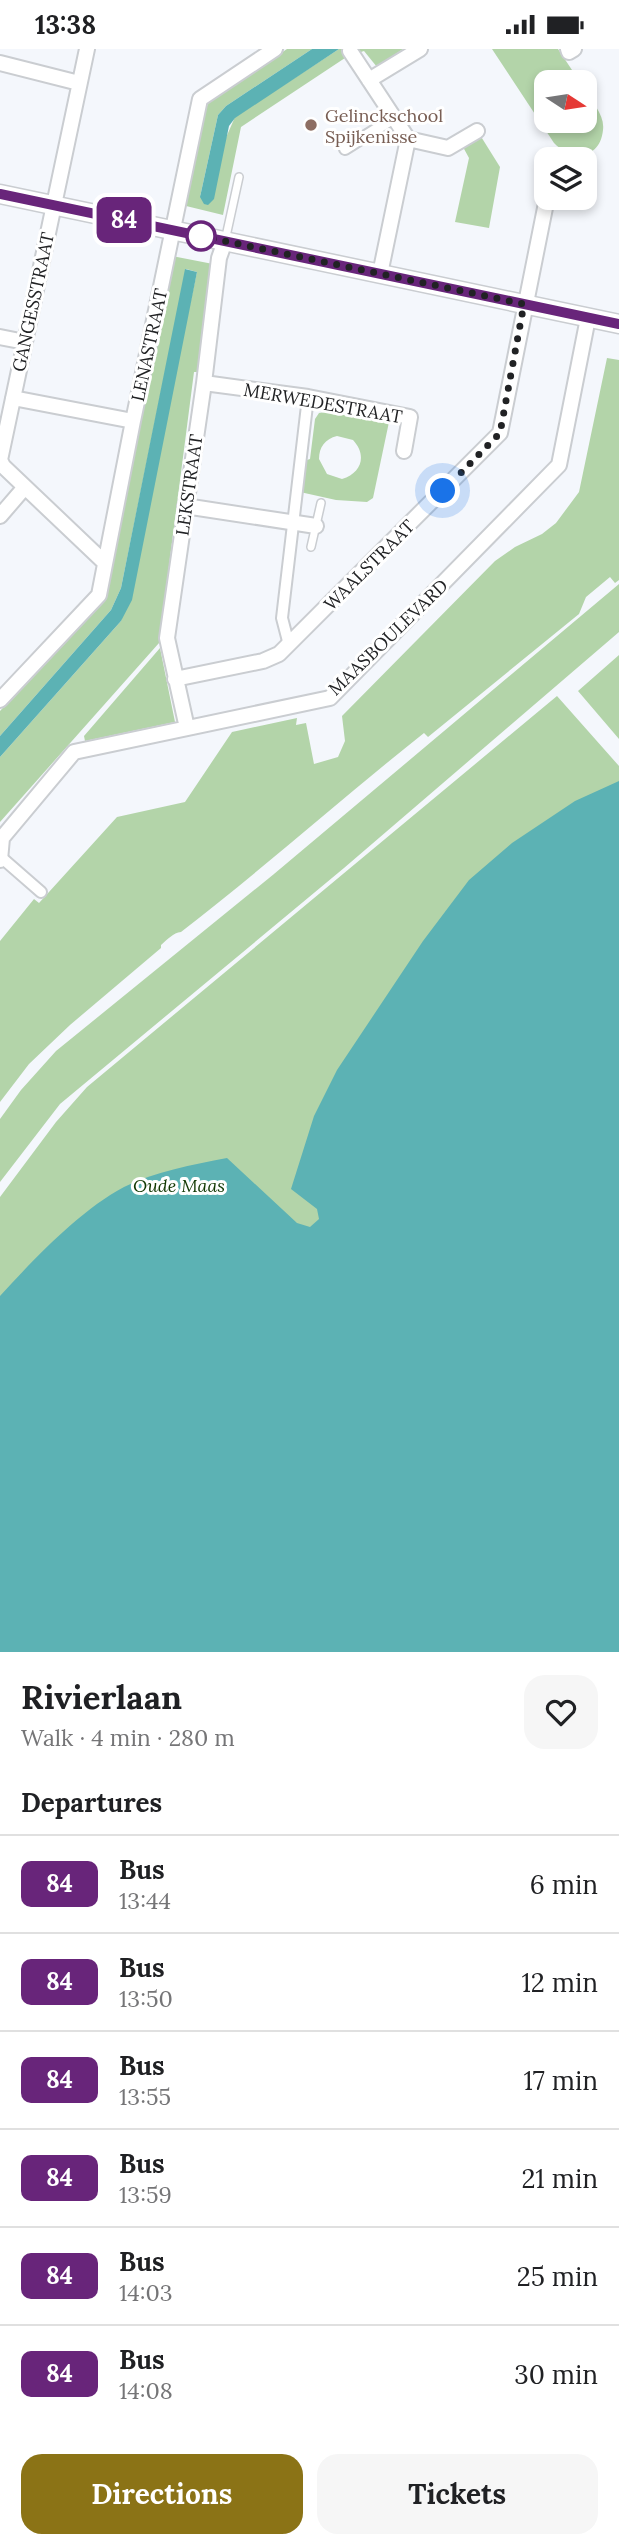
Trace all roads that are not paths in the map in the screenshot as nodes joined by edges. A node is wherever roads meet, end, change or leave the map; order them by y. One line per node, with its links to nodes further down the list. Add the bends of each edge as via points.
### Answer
1 (86, 49): 7 (street, GANGESSTRAAT)
2 (275, 49): 16 (street, LENASTRAAT, via 200,99)
3 (420, 49): 6 (street)
4 (350, 51): 6 (street)
5 (0, 63): 7 (street)
6 (369, 80): 8 (street)
7 (79, 83): 14 (street, GANGESSTRAAT)
8 (394, 117): 10 (street); 11 (street)
9 (477, 131): 10 (street, via 448,148)
10 (408, 139): 18 (street)
11 (345, 149)
12 (239, 177): 17 (lane)
13 (0, 194): 14 (street)
14 (54, 205): 16 (street); 23 (street, GANGESSTRAAT)
15 (544, 210): 19 (street, WAALSTRAAT)
16 (172, 230): 17 (street); 27 (street, LENASTRAAT)
17 (225, 241): 18 (street); 24 (street, LEKSTRAAT)
18 (380, 274): 19 (street)
19 (524, 304): 20 (street); 38 (street, WAALSTRAAT, via 500,433)
20 (588, 318): 21 (street); 41 (street, MAASBOULEVARD, via 559,465 535,492 330,698)
21 (619, 324)
22 (0, 337): 23 (street)
23 (25, 342): 26 (street, GANGESSTRAAT)
24 (204, 383): 25 (street, MERWEDESTRAAT); 32 (street, LEKSTRAAT)
25 (308, 397): 29 (street, MERWEDESTRAAT, via 410,417); 34 (street)
26 (13, 398): 27 (street, LENASTRAAT); 28 (street, GANGESSTRAAT)
27 (133, 421): 37 (street)
28 (1, 450): 30 (street, GANGESSTRAAT, via 3,466)
29 (404, 451)
30 (25, 487): 33 (street); 37 (street, GANGESSTRAAT)
31 (321, 503): 35 (lane)
32 (185, 506): 34 (street); 39 (street, LEKSTRAAT, via 167,638)
33 (0, 516)
34 (294, 523): 35 (street); 38 (street, via 282,618)
35 (316, 526): 36 (lane)
36 (311, 547)
37 (105, 562): 40 (street, via 99,595)
38 (289, 645): 39 (street, WAALSTRAAT, via 263,661)
39 (176, 679): 41 (street, LEKSTRAAT)
40 (0, 700)
41 (187, 728): 42 (street, MAASBOULEVARD, via 74,752 2,838)
42 (1, 859): 43 (street, MAASBOULEVARD)
43 (41, 892)

